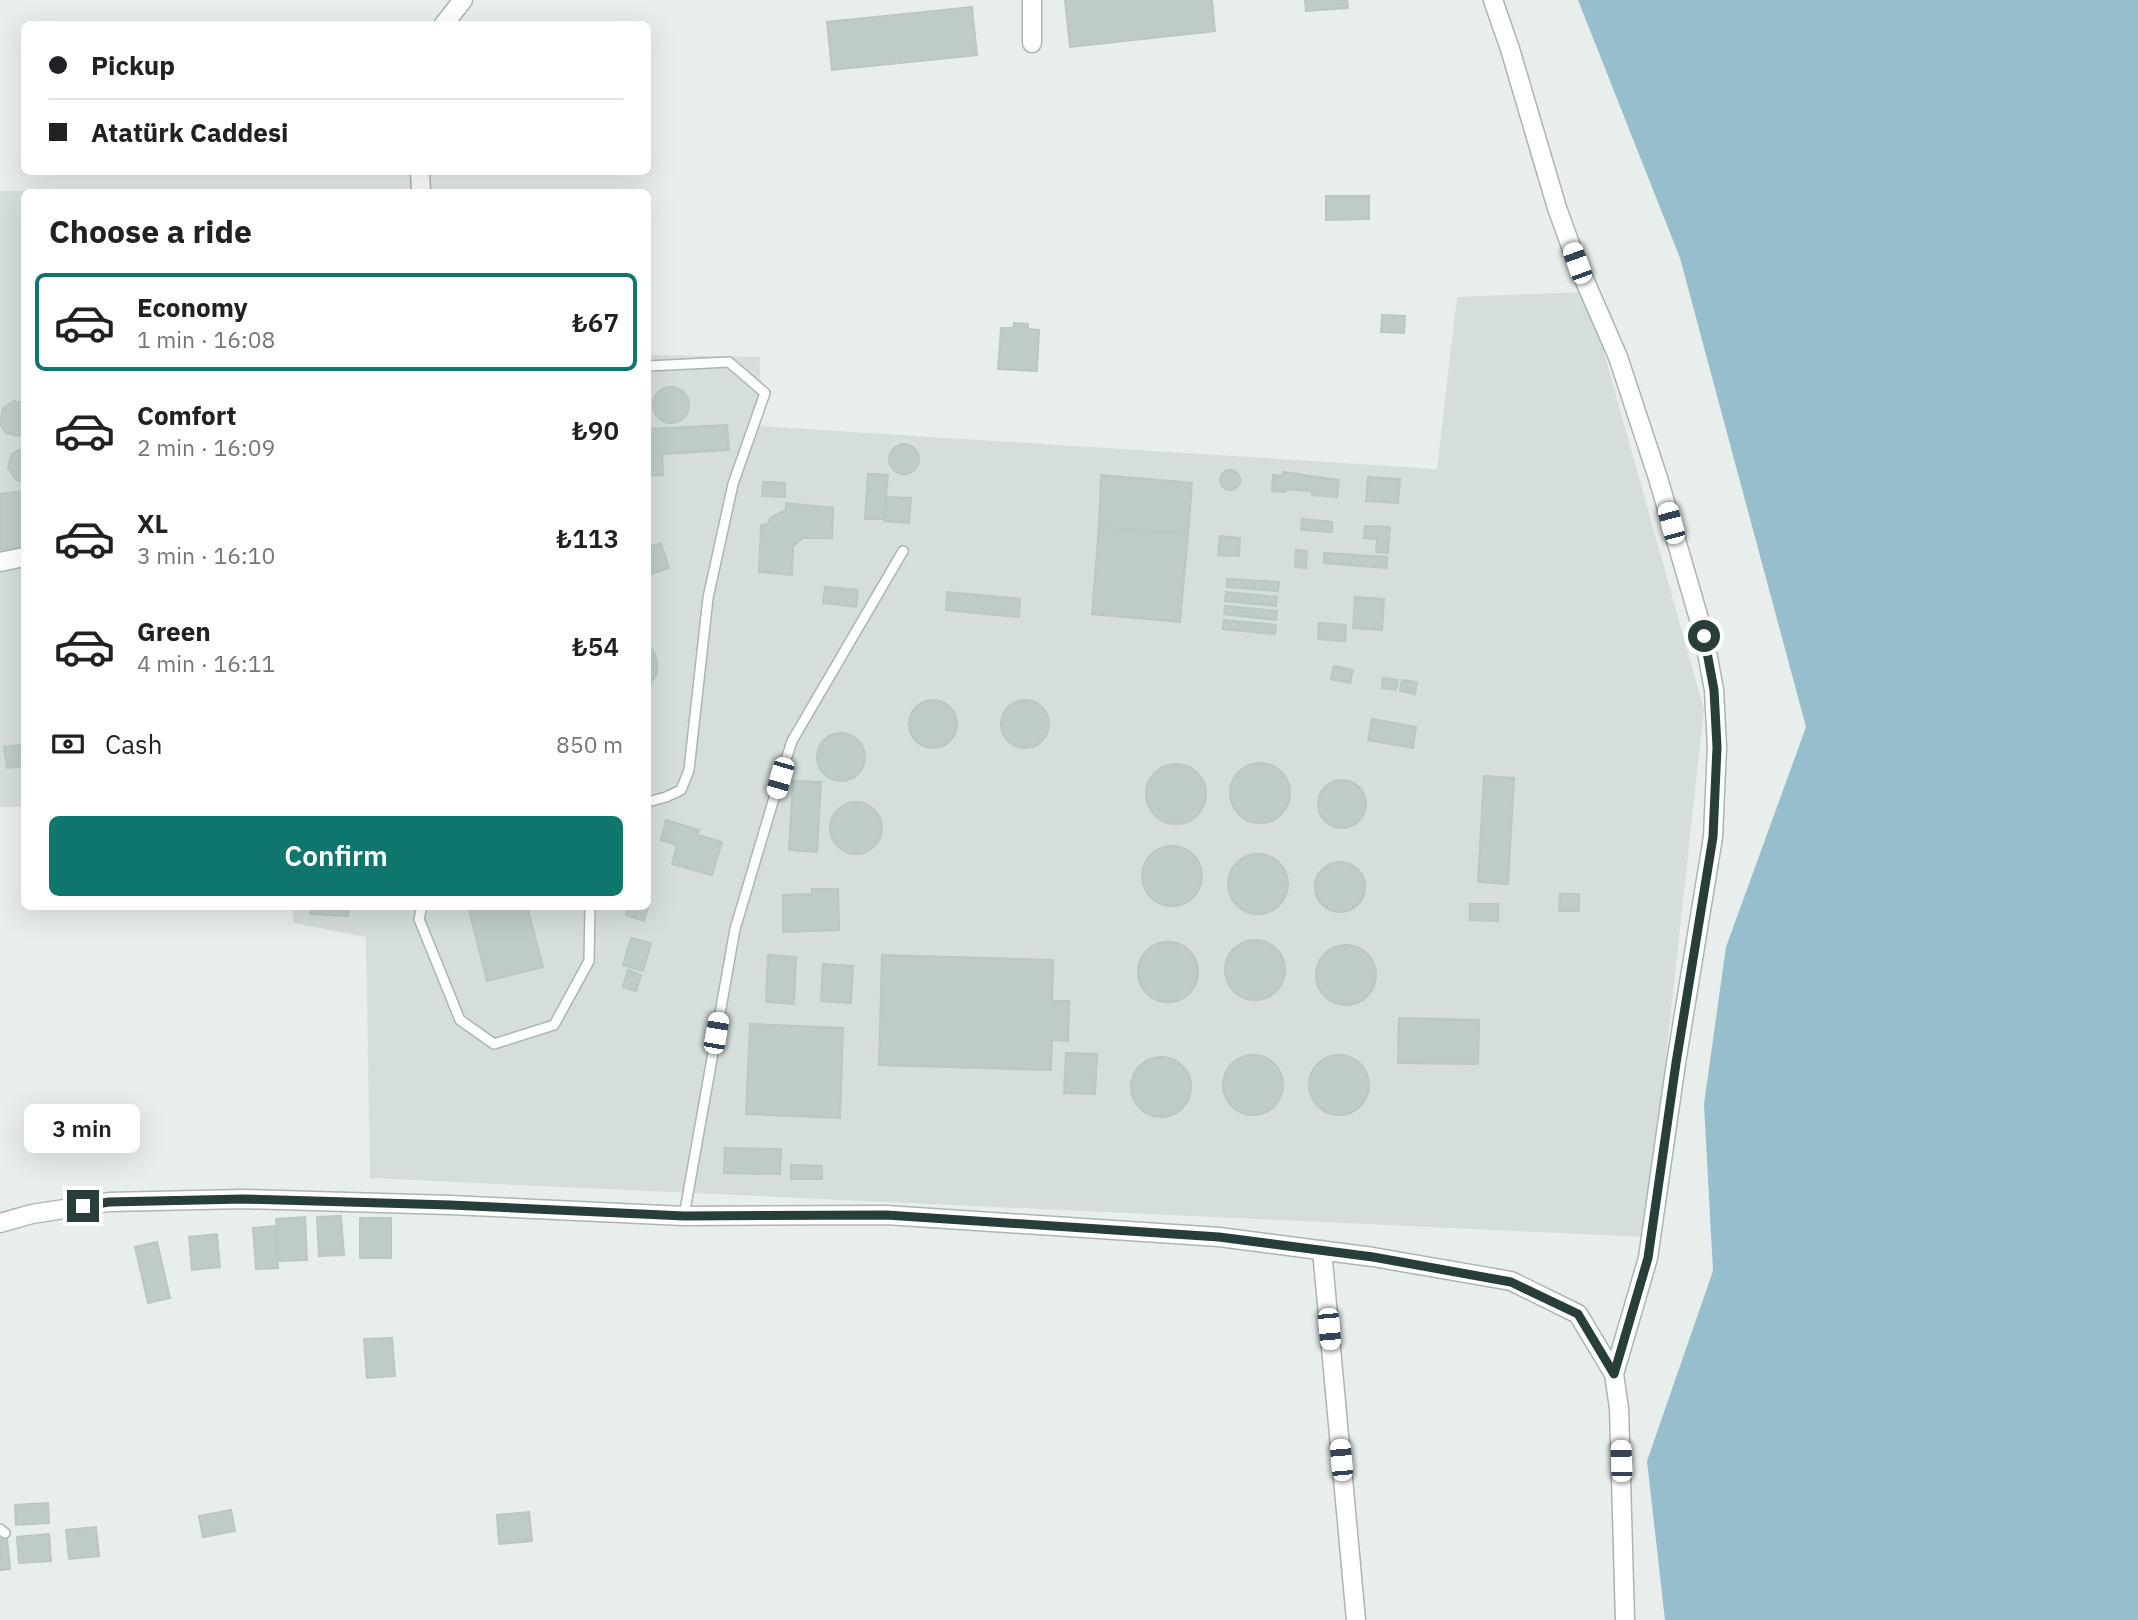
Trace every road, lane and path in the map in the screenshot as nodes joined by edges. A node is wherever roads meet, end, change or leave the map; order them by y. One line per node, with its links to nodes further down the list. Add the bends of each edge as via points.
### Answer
1 (463, 0): 4 (street)
2 (1032, 0): 5 (street)
3 (1493, 0): 16 (street, via 1558,208 1618,357 1658,478 1704,636 1714,690 1717,747 1711,850 1648,1258)
4 (446, 21)
5 (1032, 43)
6 (651, 366): 10 (lane, via 729,362 765,393 733,484 708,598 689,770 681,790)
7 (903, 551): 13 (lane, via 792,741 735,929)
8 (21, 558): 9 (street)
9 (0, 562)
10 (651, 802)
11 (421, 910): 12 (lane, via 419,919 460,1020 494,1044 554,1025 589,961)
12 (590, 910)
13 (684, 1216): 14 (street, via 243,1199 109,1202); 15 (street, via 886,1215 1219,1237)
14 (0, 1223)
15 (1322, 1250): 16 (street, via 1511,1282 1578,1314); 17 (street)
16 (1614, 1374): 18 (street)
17 (1356, 1620)
18 (1625, 1620)

